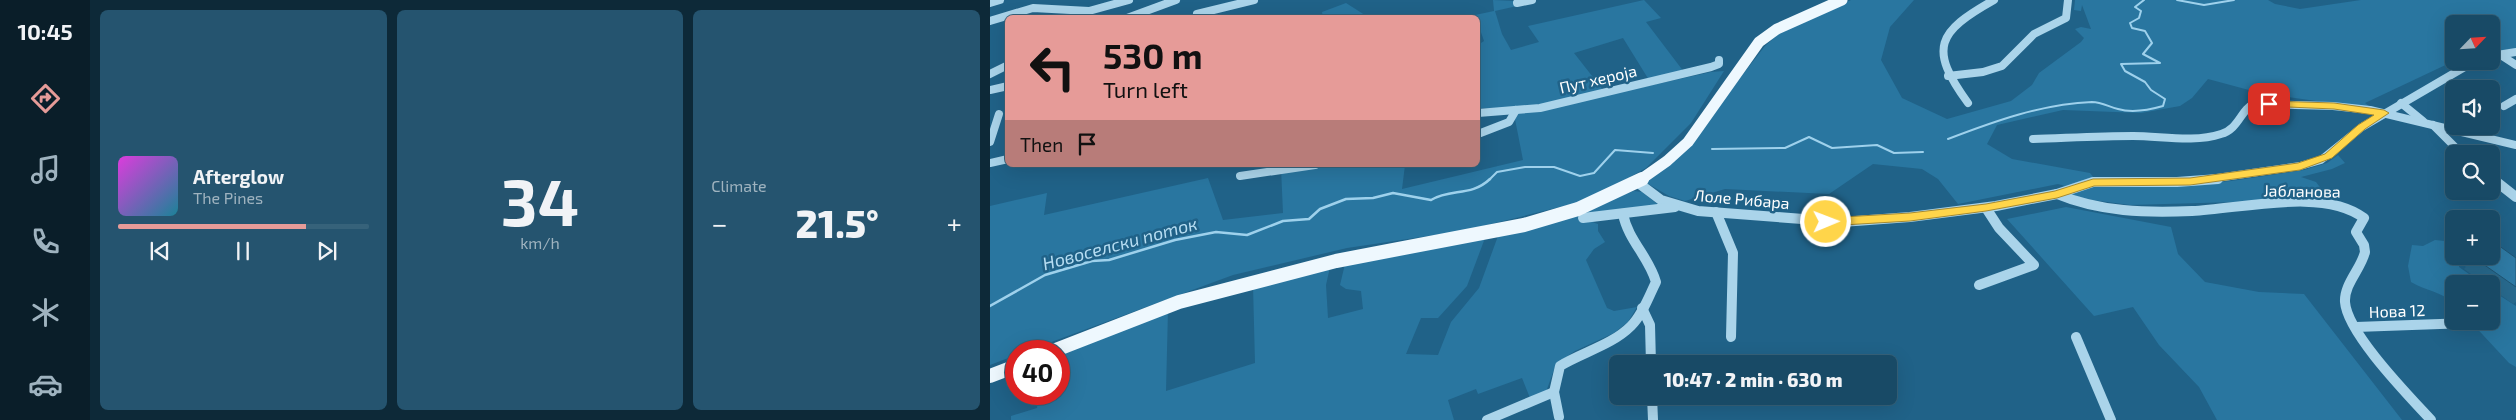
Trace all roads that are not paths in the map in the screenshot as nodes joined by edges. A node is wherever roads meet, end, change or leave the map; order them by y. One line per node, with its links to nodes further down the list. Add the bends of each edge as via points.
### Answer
1 (1000, 0): 9 (street)
2 (1129, 0): 12 (street, via 1089,12 1033,8)
3 (1176, 0): 13 (street)
4 (1254, 0): 11 (street)
5 (1532, 0): 10 (street)
6 (1842, 0): 46 (main road, via 1777,29 1759,42 1688,142)
7 (1994, 0): 25 (street, via 1964,18 1949,32 1942,50)
8 (2068, 0): 15 (street)
9 (990, 3)
10 (1517, 3)
11 (1197, 14)
12 (1010, 15)
13 (1135, 15)
14 (1005, 16): 16 (street)
15 (2066, 18): 25 (street, via 2038,30 2002,66 1989,71)
16 (990, 21)
17 (2516, 52): 18 (street)
18 (2500, 54)
19 (2500, 57): 21 (street)
20 (1719, 60): 32 (street, Пут хероја, via 1719,64 1711,67 1548,106)
21 (2516, 65)
22 (1005, 67): 24 (street)
23 (2459, 70): 29 (street, Лоле Рибара)
24 (990, 74)
25 (1948, 76): 30 (street)
26 (1005, 87): 27 (street)
27 (990, 90)
28 (2516, 100): 31 (street)
29 (2401, 102): 34 (street, Лоле Рибара); 36 (street)
30 (1968, 103)
31 (2504, 106)
32 (1516, 110): 33 (street, Пут хероја); 37 (street, via 1509,122)
33 (1480, 113)
34 (2384, 113): 36 (street); 38 (street, via 2334,106 2254,104 2228,132 2204,138); 48 (street, Лоле Рибара, via 2362,127 2329,156 2300,166 2190,181 2093,182)
35 (998, 114): 39 (street)
36 (2429, 124): 40 (street); 41 (street)
37 (1480, 133)
38 (2033, 139)
39 (990, 142)
40 (2452, 145)
41 (2516, 145)
42 (1005, 160): 43 (street)
43 (990, 163)
44 (1301, 167): 45 (street)
45 (1240, 176)
46 (1637, 182): 50 (street, Лоле Рибара, via 1653,195); 61 (main road, via 1578,209 1524,225 1336,261 1238,285 1179,302)
47 (2500, 184): 49 (street)
48 (2057, 194): 51 (street, Лоле Рибара); 58 (street, Јабланова, via 2072,201 2122,210 2196,211 2308,203 2350,208 2364,218 2356,232 2363,244 2364,257 2345,289 2347,312)
49 (2516, 196)
50 (1678, 207): 52 (street, Лоле Рибара); 53 (street)
51 (1986, 208): 52 (street, Лоле Рибара, via 1842,222); 55 (street, via 1999,228 2034,265)
52 (1716, 212): 59 (street, via 1734,253)
53 (1623, 214): 54 (street); 56 (street, via 1627,231 1655,276 1656,282)
54 (1583, 218)
55 (1979, 285)
56 (1642, 308): 62 (street, via 1650,325); 65 (street, via 1632,325 1617,336 1560,366)
57 (2445, 325): 58 (street, Нова 12)
58 (2356, 327): 71 (street, Јабланова)
59 (1730, 337)
60 (2076, 337): 70 (street)
61 (1070, 344)
62 (1651, 355)
63 (1005, 370): 64 (main road)
64 (990, 376)
65 (1554, 392): 67 (street); 68 (street)
66 (1652, 405): 69 (street)
67 (1559, 417)
68 (1487, 420)
69 (1653, 420)
70 (2111, 420)
71 (2431, 420)

